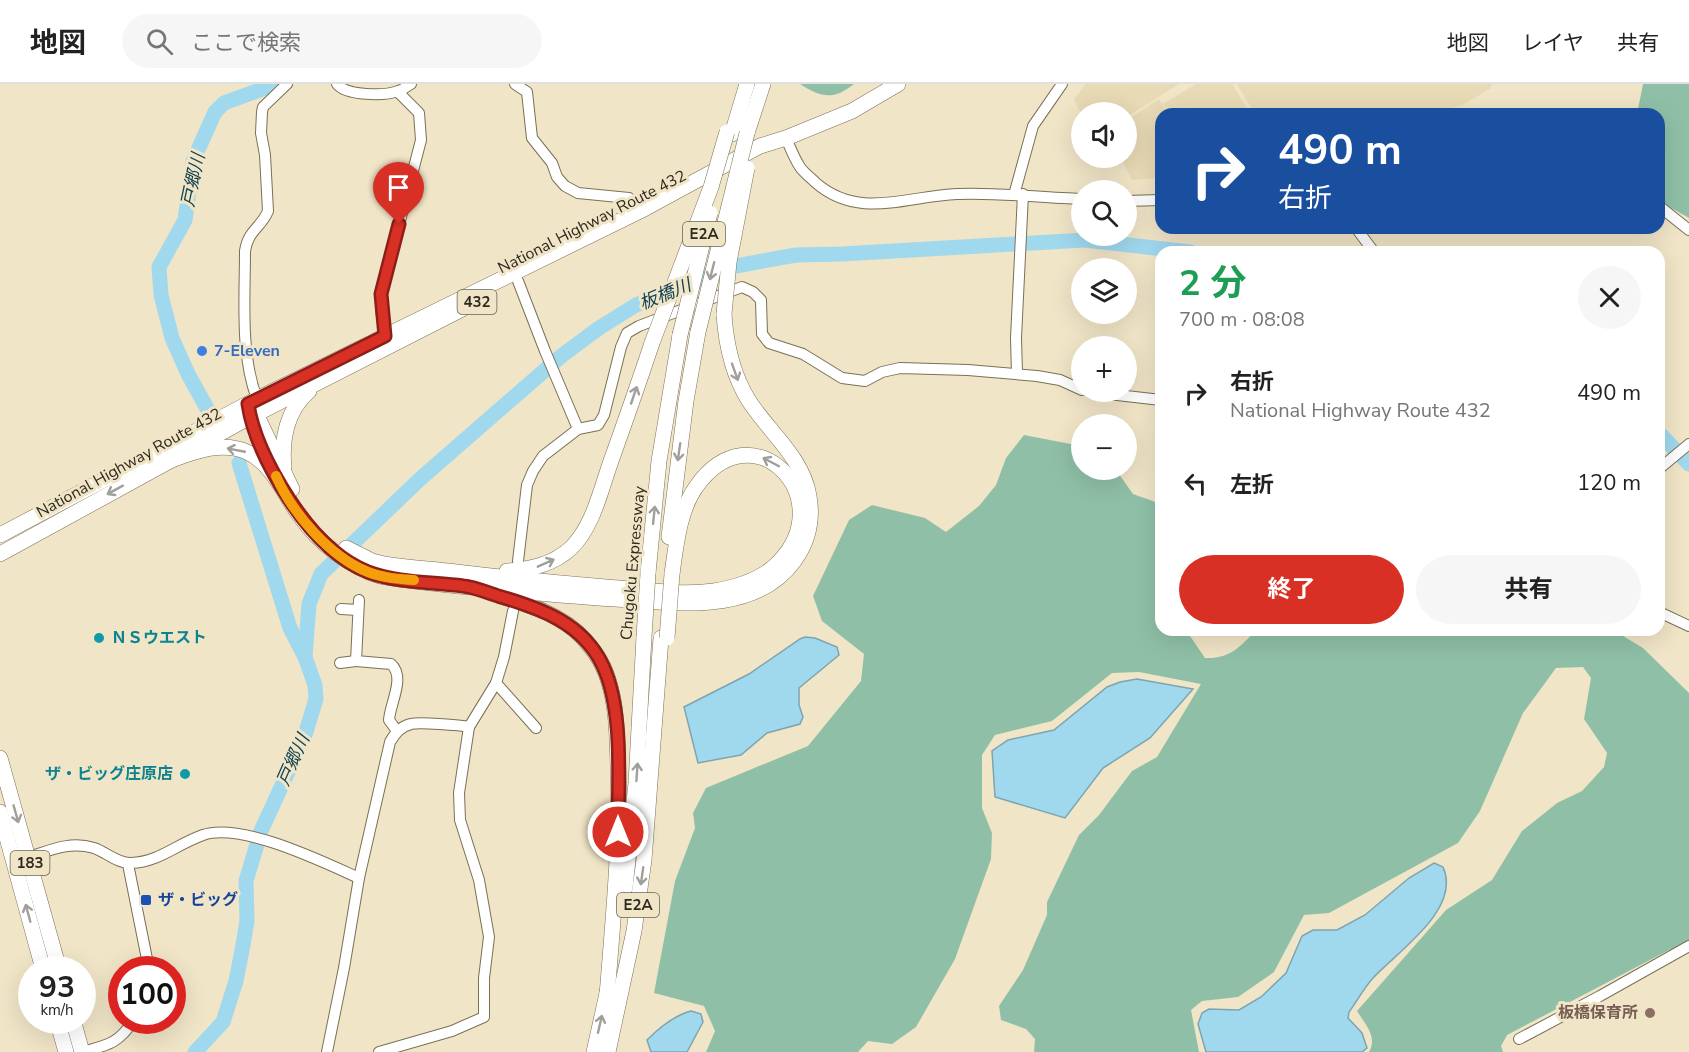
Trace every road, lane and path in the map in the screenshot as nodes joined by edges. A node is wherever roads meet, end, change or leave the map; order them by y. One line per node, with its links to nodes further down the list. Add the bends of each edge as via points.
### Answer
1 (287, 84): 26 (street, via 263,107 261,133 268,211 246,240 246,350)
2 (337, 84): 9 (street, via 359,94)
3 (411, 84): 9 (street)
4 (515, 84): 16 (street, via 527,92 532,138 565,186 578,193 629,198)
5 (745, 84): 10 (highway, Chugoku Expressway / E2A)
6 (765, 84): 10 (highway, Chugoku Expressway / E2A)
7 (898, 84): 11 (highway, National Highway Route 432 / 432, via 852,111)
8 (1062, 84): 12 (street, via 1033,126)
9 (398, 92): 20 (street, via 419,113 421,140 381,294)
10 (740, 133): 35 (highway, Chugoku Expressway / E2A, one-way to 35, bridge, via 698,332 675,478); 36 (highway, one-way to 10, bridge, via 548,563 571,548 587,523 711,187); 36 (highway, one-way to 36, bridge, via 723,315 729,356 738,381 796,462 808,492 811,508 806,540 789,568 762,589 746,595 695,603 574,597); 56 (highway, Chugoku Expressway / E2A, one-way to 10, bridge, via 630,853 659,461 690,291)
11 (786, 138): 12 (street, via 800,167 829,194 848,201 872,205 956,194); 16 (highway, National Highway Route 432 / 432, via 760,146); 19 (highway, National Highway Route 432 / 432, via 644,218)
12 (1018, 195): 13 (street); 21 (street)
13 (1071, 198)
14 (1155, 200): 15 (street)
15 (1137, 201)
16 (644, 209): 20 (highway, National Highway Route 432 / 432)
17 (1665, 211): 18 (street)
18 (1689, 230)
19 (518, 281): 22 (highway, National Highway Route 432 / 432); 27 (street)
20 (385, 336): 26 (highway, National Highway Route 432 / 432)
21 (1017, 373): 23 (street); 27 (street, via 900,368 864,381 842,378 803,354 770,343 762,334 761,300 742,287 627,333 604,416 598,425)
22 (319, 383): 26 (highway, National Highway Route 432 / 432); 31 (highway, via 298,403 284,433)
23 (1071, 385)
24 (1137, 397): 25 (street)
25 (1155, 399)
26 (253, 409): 29 (highway, National Highway Route 432 / 432); 31 (highway); 32 (highway, National Highway Route 432 / 432)
27 (578, 429): 34 (street, via 543,456 527,484)
28 (1689, 444): 30 (street)
29 (166, 462): 31 (highway, one-way to 29, via 262,463 236,449 209,449); 33 (highway, National Highway Route 432 / 432, one-way to 33)
30 (1665, 464)
31 (284, 484): 36 (highway, via 299,516 321,540 387,577)
32 (0, 535)
33 (0, 554)
34 (518, 561)
35 (669, 574): 36 (highway, one-way to 35, via 682,592 746,584 780,561 795,538 798,502 784,470 762,457 748,455 717,465 694,488); 66 (highway, Chugoku Expressway / E2A, one-way to 66, via 644,860 634,931)
36 (467, 580): 56 (highway, via 571,626 603,666 617,739 618,850)
37 (341, 609): 41 (street, via 358,605)
38 (513, 611): 43 (street)
39 (1665, 615): 40 (street)
40 (1689, 626)
41 (357, 661): 42 (street); 46 (street, via 391,664 395,668 398,683 389,720)
42 (340, 663)
43 (496, 683): 44 (street); 45 (street)
44 (469, 727): 46 (street, via 412,723); 64 (street, via 459,793 460,820 479,880 489,937 484,1017 453,1031)
45 (536, 728)
46 (397, 731): 51 (street, via 390,742)
47 (0, 758): 49 (highway, 183, one-way to 49)
48 (0, 812): 49 (highway, 183)
49 (21, 860): 50 (street, via 72,844 93,848); 53 (highway, 183, one-way to 49); 54 (highway, 183)
50 (128, 864): 51 (street, via 150,861 217,831 241,834 312,857); 55 (street)
51 (358, 878): 63 (street)
52 (1689, 946): 60 (street)
53 (40, 956)
54 (54, 956)
55 (146, 956)
56 (607, 996): 65 (highway, Chugoku Expressway / E2A, one-way to 56)
57 (61, 1034): 61 (highway)
58 (77, 1034): 62 (highway)
59 (123, 1034): 62 (street, via 112,1044)
60 (1519, 1039)
61 (66, 1052)
62 (82, 1052)
63 (327, 1052)
64 (379, 1052)
65 (594, 1052)
66 (608, 1052)

